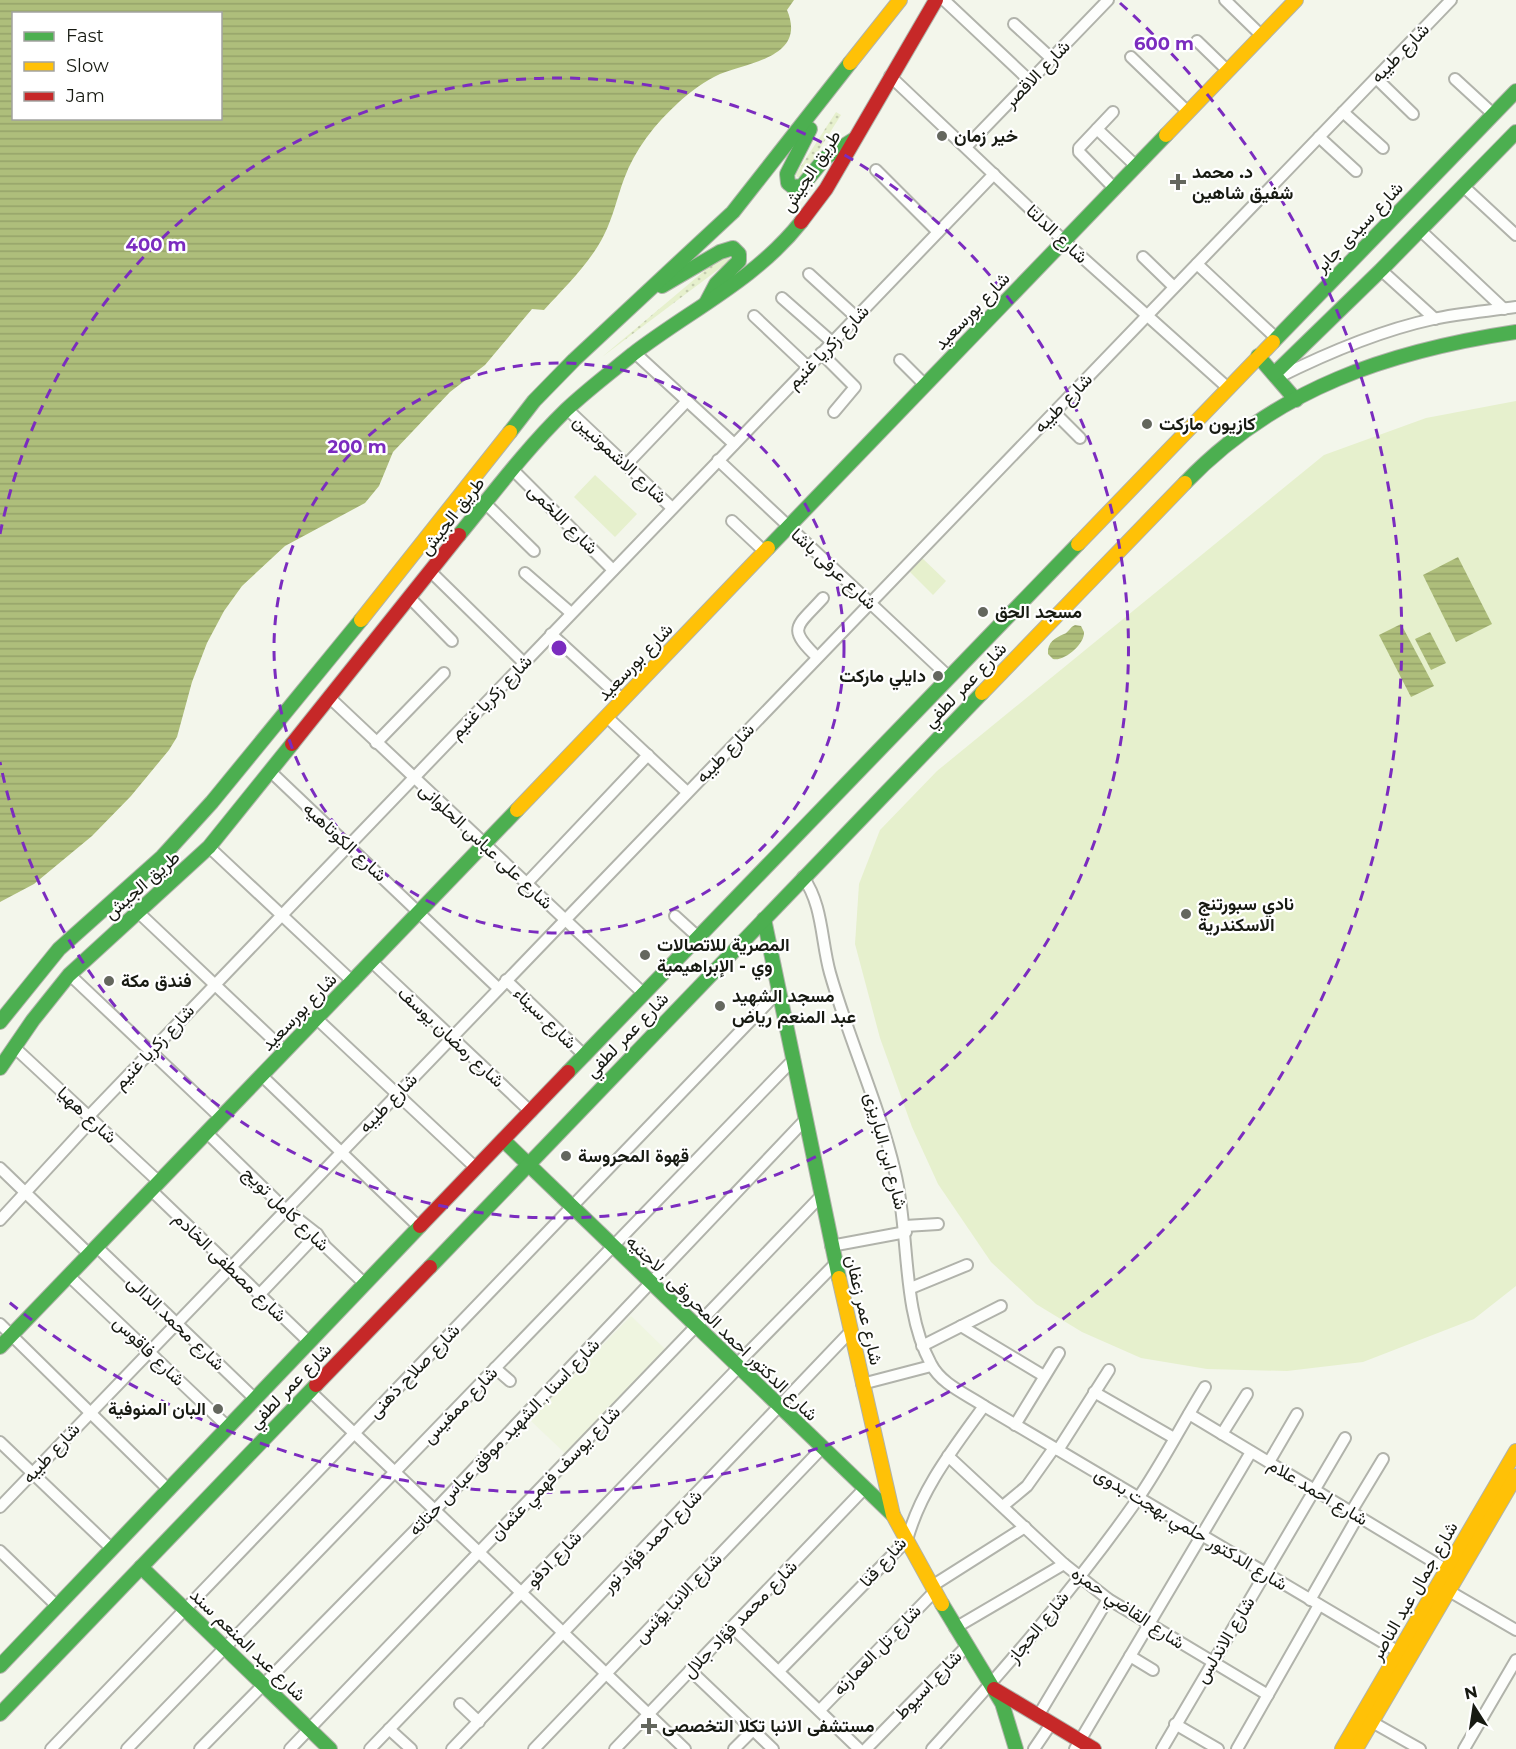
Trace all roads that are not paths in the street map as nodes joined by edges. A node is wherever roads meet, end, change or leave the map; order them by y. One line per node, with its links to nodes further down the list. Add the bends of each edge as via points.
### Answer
1 (900, 0): 19 (main road, طريق الجيش)
2 (936, 0): 14 (main road, طريق الجيش)
3 (944, 0): 17 (street)
4 (1108, 0): 12 (street, شارع الاقصر)
5 (1226, 0): 9 (street)
6 (1296, 0): 9 (main road, شارع بورسعيد)
7 (1451, 0): 15 (street, شارع طيبه)
8 (1014, 24): 12 (street)
9 (1262, 36): 13 (main road, شارع بورسعيد)
10 (1197, 41): 13 (street)
11 (1131, 57): 21 (street)
12 (1052, 58): 17 (street, شارع الاقصر)
13 (1228, 71): 21 (main road, شارع بورسعيد)
14 (890, 75): 28 (main road, طريق الجيش); 29 (street, شارع الدلتا)
15 (1376, 78): 22 (street, شارع طيبه); 23 (street)
16 (1455, 79): 24 (street)
17 (1030, 81): 29 (street, شارع الاقصر)
18 (1516, 91): 24 (main road, شارع سيدى جابر)
19 (819, 104): 28 (main road, via 787,174 790,185 802,186 825,158); 46 (main road, طريق الجيش, via 734,212)
20 (1113, 112): 25 (street)
21 (1188, 112): 31 (main road, شارع بورسعيد)
22 (1343, 112): 26 (street, شارع طيبه); 30 (street)
23 (1413, 114)
24 (1493, 114): 56 (main road, شارع سيدى جابر)
25 (1097, 129): 31 (street); 36 (street, via 1079,148 1079,154)
26 (1320, 136): 33 (street); 42 (street, شارع طيبه)
27 (1514, 137): 35 (main road)
28 (854, 139): 48 (main road, طريق الجيش, via 826,189 791,234 750,273)
29 (966, 147): 34 (street, شارع الدلتا)
30 (1383, 148)
31 (1136, 166): 36 (main road, شارع بورسعيد)
32 (876, 170): 38 (street)
33 (1356, 171)
34 (994, 174): 38 (street, شارع زكريا غنيم); 40 (street, شارع الدلتا)
35 (1462, 186): 37 (main road); 39 (street)
36 (1114, 188): 40 (main road, شارع بورسعيد)
37 (1420, 230): 43 (main road); 50 (street)
38 (938, 232): 53 (street, شارع زكريا غنيم)
39 (1516, 235)
40 (1064, 241): 52 (street, شارع الدلتا); 64 (main road, شارع بورسعيد)
41 (1143, 257): 45 (street)
42 (1197, 264): 45 (street, شارع طيبه); 56 (street)
43 (1381, 270): 54 (street); 63 (main road)
44 (809, 274): 53 (street)
45 (1174, 287): 52 (street, شارع طيبه)
46 (654, 288): 48 (main road, via 677,281 724,248 733,248 739,261 716,285); 125 (main road, طريق الجيش, via 534,401 212,802 162,857 59,949)
47 (782, 298): 57 (street)
48 (704, 307): 58 (main road, طريق الجيش)
49 (1516, 307): 50 (street)
50 (1504, 309): 54 (street)
51 (754, 316): 62 (street)
52 (1147, 316): 65 (street, شارع الدلتا); 70 (street, شارع طيبه)
53 (856, 317): 57 (street, شارع زكريا غنيم)
54 (1435, 319): 63 (street, via 1354,343)
55 (1516, 332): 66 (main road, شارع عمر لطفي, via 1376,362)
56 (1276, 338): 60 (main road, شارع سيدى جابر)
57 (832, 342): 59 (street, شارع زكريا غنيم)
58 (635, 352): 67 (street); 68 (main road, طريق الجيش)
59 (821, 353): 62 (street, شارع زكريا غنيم); 69 (street, via 855,387)
60 (1258, 356): 63 (main road); 65 (main road, شارع سيدى جابر)
61 (900, 360): 64 (street)
62 (808, 367): 72 (street, شارع زكريا غنيم)
63 (1275, 376): 66 (main road)
64 (925, 385): 79 (main road, شارع بورسعيد)
65 (1228, 388): 94 (main road, شارع عمر لطفي)
66 (1296, 400): 106 (main road, شارع عمر لطفي, via 1214,456 1180,486)
67 (687, 401): 72 (street); 74 (street)
68 (567, 409): 74 (street, شارع الاشمونيين); 75 (main road, طريق الجيش)
69 (834, 412)
70 (1054, 412): 71 (street); 87 (street, شارع طيبه)
71 (1080, 438)
72 (734, 444): 73 (street, شارع زكريا غنيم)
73 (718, 460): 77 (street, شارع زكريا غنيم); 79 (street, شارع عرفى باشا)
74 (626, 465): 77 (street, شارع الاشمونيين)
75 (513, 469): 76 (main road, طريق الجيش); 82 (street, شارع اللخمى)
76 (485, 503): 80 (street); 83 (main road, طريق الجيش)
77 (672, 508): 82 (street, شارع زكريا غنيم)
78 (732, 520): 81 (street)
79 (789, 527): 81 (main road, شارع بورسعيد); 87 (street, شارع عرفى باشا)
80 (534, 551)
81 (765, 552): 96 (main road, شارع بورسعيد)
82 (613, 570): 88 (street, شارع زكريا غنيم)
83 (431, 572): 85 (main road, طريق الجيش); 92 (street)
84 (525, 573): 88 (street)
85 (410, 598): 90 (street); 95 (main road, طريق الجيش)
86 (823, 598): 91 (street, via 798,625 796,633)
87 (870, 603): 91 (street, شارع طيبه); 94 (street, شارع عرفى باشا)
88 (571, 613): 89 (street, شارع زكريا غنيم)
89 (551, 634): 92 (street, شارع زكريا غنيم); 96 (street)
90 (452, 641)
91 (818, 657): 102 (street, شارع طيبه)
92 (524, 663): 101 (street, شارع زكريا غنيم)
93 (444, 673): 98 (street)
94 (949, 677): 114 (main road, شارع عمر لطفي)
95 (330, 698): 98 (street, شارع على عباس الحلوانى); 100 (main road, طريق الجيش)
96 (623, 700): 97 (main road, شارع بورسعيد)
97 (607, 717): 99 (street); 104 (main road, شارع بورسعيد)
98 (376, 743): 101 (street, شارع على عباس الحلوانى)
99 (648, 755): 102 (street); 107 (street)
100 (271, 772): 103 (street, شارع الكوتاهيه); 105 (main road, طريق الجيش)
101 (413, 778): 103 (street, شارع زكريا غنيم); 104 (street, شارع على عباس الحلوانى)
102 (687, 792): 113 (street, شارع طيبه)
103 (348, 845): 109 (street, شارع الكوتاهيه); 110 (street, شارع زكريا غنيم)
104 (484, 845): 107 (street, شارع على عباس الحلوانى); 109 (main road, شارع بورسعيد)
105 (209, 847): 108 (main road, طريق الجيش); 110 (street)
106 (803, 877): 112 (main road, شارع عمر لطفي); 153 (street, شارع ابن الباريزى, via 815,896 834,986 886,1137)
107 (526, 884): 113 (street, شارع على عباس الحلوانى)
108 (138, 912): 118 (main road, طريق الجيش); 120 (street)
109 (419, 912): 117 (main road, شارع بورسعيد); 121 (street, شارع الكوتاهيه)
110 (281, 914): 119 (street); 120 (street, شارع زكريا غنيم)
111 (675, 916): 114 (street)
112 (764, 919): 115 (main road, شارع عمر لطفي); 116 (main road, شارع عمر زعفان)
113 (564, 920): 121 (street, شارع طيبه); 123 (street, شارع على عباس الحلوانى)
114 (698, 937): 123 (main road, شارع عمر لطفي)
115 (740, 943): 116 (main road); 142 (main road, شارع عمر لطفي)
116 (769, 949): 122 (main road, شارع عمر زعفان)
117 (372, 962): 119 (main road, شارع بورسعيد); 126 (street, شارع رمضان يوسف)
118 (70, 975): 127 (main road, طريق الجيش); 128 (street)
119 (353, 982): 124 (main road, شارع بورسعيد)
120 (214, 984): 128 (street, شارع زكريا غنيم); 129 (street)
121 (502, 984): 126 (street, شارع طيبه); 130 (street, شارع سيناء)
122 (778, 992): 131 (main road, شارع عمر زعفان); 148 (street, شارع صلاح ذهنى)
123 (643, 993): 130 (main road, شارع عمر لطفي)
124 (317, 1019): 129 (main road, شارع بورسعيد); 134 (street)
125 (0, 1022)
126 (451, 1037): 134 (street, شارع طيبه); 135 (street, شارع رمضان يوسف)
127 (14, 1047): 132 (main road, طريق الجيش); 137 (street, شارع ههيا)
128 (151, 1051): 136 (street); 137 (street, شارع زكريا غنيم)
129 (285, 1052): 133 (main road, شارع بورسعيد)
130 (585, 1056): 135 (main road, شارع عمر لطفي)
131 (792, 1061): 138 (main road, شارع عمر زعفان); 156 (street, شارع ممفيس)
132 (0, 1068)
133 (262, 1076): 136 (main road, شارع بورسعيد); 141 (street)
134 (396, 1094): 141 (street, شارع طيبه); 144 (street)
135 (531, 1112): 140 (main road, شارع عمر لطفي)
136 (221, 1118): 139 (main road, شارع بورسعيد)
137 (90, 1119): 145 (street, شارع ههيا); 146 (street, شارع زكريا غنيم)
138 (804, 1121): 147 (main road, شارع عمر زعفان); 162 (street, شارع اسنا , الشهيد موفق عباس حتاته)
139 (207, 1133): 145 (main road, شارع بورسعيد); 149 (street, شارع كامل تويج)
140 (503, 1140): 142 (main road, شارع الدكتور احمد المحروقى , لاجتيه); 144 (main road, شارع عمر لطفي)
141 (340, 1152): 149 (street, شارع طيبه); 152 (street)
142 (528, 1165): 148 (main road, شارع الدكتور احمد المحروقى , لاجتيه); 186 (main road, شارع عمر لطفي)
143 (0, 1168): 146 (street, شارع محمد الدالى)
144 (476, 1168): 152 (main road, شارع عمر لطفي)
145 (155, 1186): 157 (main road, شارع بورسعيد); 160 (street, شارع مصطفى الخادم)
146 (25, 1192): 150 (street, شارع زكريا غنيم); 157 (street, شارع محمد الدالى)
147 (820, 1197): 155 (main road, شارع عمر زعفان); 170 (street, شارع يوسف فهمي عثمان)
148 (571, 1207): 156 (main road, شارع الدكتور احمد المحروقى , لاجتيه); 197 (street, شارع صلاح ذهنى)
149 (285, 1209): 154 (street, شارع كامل تويج); 160 (street, شارع طيبه)
150 (0, 1220)
151 (938, 1224): 153 (street)
152 (419, 1227): 163 (main road, شارع عمر لطفي)
153 (905, 1229): 155 (street); 164 (street, شارع ابن الباريزى)
154 (317, 1234): 163 (street, شارع كامل تويج); 165 (street)
155 (831, 1246): 158 (main road, شارع عمر زعفان)
156 (612, 1247): 162 (main road, شارع الدكتور احمد المحروقى , لاجتيه); 180 (street, شارع ممفيس)
157 (93, 1250): 161 (main road, شارع بورسعيد); 167 (street, شارع محمد الدالى)
158 (835, 1264): 171 (main road, شارع عمر زعفان); 179 (street, شارع ادفو)
159 (967, 1265): 164 (street)
160 (230, 1267): 165 (street, شارع مصطفى الخادم); 167 (street, شارع طيبه)
161 (69, 1276): 172 (main road, شارع بورسعيد); 176 (street, شارع فاقوس)
162 (650, 1283): 170 (main road, شارع الدكتور احمد المحروقى , لاجتيه); 218 (street, شارع اسنا , الشهيد موفق عباس حتاته)
163 (365, 1284): 173 (main road, شارع عمر لطفي)
164 (911, 1288): 174 (street, شارع ابن الباريزى)
165 (259, 1296): 173 (street, شارع مصطفى الخادم)
166 (1000, 1306): 169 (street)
167 (176, 1322): 176 (street, شارع طيبه); 189 (street, شارع محمد الدالى)
168 (0, 1324): 172 (street)
169 (961, 1326): 174 (street); 182 (street)
170 (695, 1327): 179 (main road, شارع الدكتور احمد المحروقى , لاجتيه); 226 (street, شارع يوسف فهمي عثمان)
171 (850, 1332): 184 (main road, شارع عمر زعفان); 191 (street, شارع احمد فؤاد نور)
172 (12, 1335): 175 (main road, شارع بورسعيد); 192 (street)
173 (309, 1342): 189 (main road, شارع عمر لطفي)
174 (922, 1346): 178 (street, شارع ابن الباريزى)
175 (0, 1347)
176 (148, 1351): 192 (street, شارع طيبه); 196 (street, شارع فاقوس)
177 (1059, 1353): 182 (street)
178 (932, 1366): 184 (street); 190 (street, شارع ابن الباريزى, via 951,1385)
179 (736, 1367): 191 (main road, شارع الدكتور احمد المحروقى , لاجتيه); 234 (street, شارع ادفو)
180 (495, 1368): 183 (street); 209 (street, شارع ممفيس)
181 (1109, 1370): 187 (street)
182 (1044, 1376): 195 (street)
183 (510, 1381)
184 (862, 1384): 220 (main road, شارع عمر زعفان)
185 (1205, 1387): 193 (street, شارع الحجاز)
186 (310, 1391): 197 (street); 228 (main road, شارع عمر لطفي)
187 (1094, 1392): 199 (street); 203 (street)
188 (1247, 1394): 198 (street)
189 (255, 1399): 196 (main road, شارع عمر لطفي)
190 (984, 1406): 195 (street, شارع الدكتور حلمي بهجت بدوى); 206 (street, شارع قنا)
191 (780, 1408): 202 (main road, شارع الدكتور احمد المحروقى , لاجتيه); 243 (street, شارع احمد فؤاد نور)
192 (90, 1412): 210 (street, شارع طيبه); 213 (street)
193 (1189, 1414): 198 (street, شارع احمد علام); 199 (street, شارع الحجاز)
194 (1297, 1414): 208 (street)
195 (1015, 1425): 203 (street, شارع الدكتور حلمي بهجت بدوى)
196 (228, 1427): 213 (main road, شارع عمر لطفي)
197 (354, 1433): 209 (street); 238 (street, شارع صلاح ذهنى)
198 (1222, 1434): 205 (street, شارع احمد علام)
199 (1174, 1438): 215 (street, شارع الحجاز)
200 (1344, 1438): 214 (street, شارع الاندلس)
201 (0, 1442): 210 (street)
202 (822, 1448): 212 (main road, شارع الدكتور احمد المحروقى , لاجتيه); 254 (street, شارع الانبا يؤنس)
203 (1056, 1449): 215 (street, شارع الدكتور حلمي بهجت بدوى); 216 (street, via 1027,1486)
204 (1516, 1451): 229 (main road, شارع جمال عبد الناصر)
205 (1251, 1452): 208 (street, شارع احمد علام); 222 (street)
206 (948, 1456): 216 (street, شارع القاضي حمزه); 223 (street, شارع قنا, via 925,1492)
207 (1383, 1459): 219 (street)
208 (1269, 1462): 214 (street, شارع احمد علام)
209 (395, 1472): 218 (street); 245 (street, شارع ممفيس)
210 (32, 1473): 217 (street, شارع طيبه); 224 (street)
211 (1516, 1476): 233 (main road, شارع جمال عبد الناصر)
212 (864, 1488): 220 (main road, شارع الدكتور احمد المحروقى , لاجتيه); 240 (street, شارع محمد فؤاد جلال)
213 (169, 1490): 224 (main road, شارع عمر لطفي)
214 (1314, 1490): 219 (street, شارع احمد علام); 230 (street, شارع الاندلس)
215 (1138, 1498): 222 (street, شارع الدكتور حلمي بهجت بدوى); 231 (street, شارع الحجاز)
216 (1002, 1506): 221 (street, شارع القاضي حمزه)
217 (0, 1507)
218 (435, 1510): 226 (street); 255 (street, شارع اسنا , الشهيد موفق عباس حتاته)
219 (1355, 1514): 229 (street, شارع احمد علام); 236 (street)
220 (893, 1515): 223 (main road, شارع عمر زعفان)
221 (1024, 1527): 227 (street, شارع القاضي حمزه); 232 (street, شارع تل العمارنه)
222 (1203, 1536): 230 (street, شارع الدكتور حلمي بهجت بدوى); 239 (street)
223 (907, 1540): 232 (main road, شارع عمر زعفان); 253 (street, شارع قنا)
224 (112, 1549): 237 (main road, شارع عمر لطفي)
225 (0, 1551): 237 (street)
226 (479, 1552): 234 (street); 267 (street, شارع يوسف فهمي عثمان)
227 (1064, 1564): 231 (street, شارع القاضي حمزه); 241 (street)
228 (141, 1567): 238 (main road, شارع عبد المنعم سند); 260 (main road, شارع عمر لطفي)
229 (1447, 1570): 246 (main road, شارع جمال عبد الناصر)
230 (1265, 1573): 236 (street, شارع الدكتور حلمي بهجت بدوى); 250 (street, شارع الاندلس)
231 (1079, 1577): 235 (street, شارع القاضي حمزه); 256 (street, شارع الحجاز)
232 (933, 1588): 241 (main road, شارع عمر زعفان); 259 (street, شارع تل العمارنه)
233 (1449, 1591): 242 (street); 264 (main road, شارع جمال عبد الناصر)
234 (521, 1593): 243 (street); 268 (street, شارع ادفو)
235 (1108, 1599): 239 (street, شارع القاضي حمزه); 262 (street)
236 (1315, 1602): 246 (street, شارع الدكتور حلمي بهجت بدوى); 257 (street)
237 (57, 1606): 249 (main road, شارع عمر لطفي)
238 (185, 1609): 245 (main road, شارع عبد المنعم سند); 272 (street, شارع صلاح ذهنى)
239 (1149, 1626): 247 (street); 250 (street, شارع القاضي حمزه)
240 (732, 1627): 251 (street, شارع محمد فؤاد جلال); 253 (street)
241 (955, 1628): 244 (main road, شارع عمر زعفان)
242 (1516, 1630)
243 (564, 1633): 254 (street); 263 (street, شارع احمد فؤاد نور)
244 (966, 1647): 256 (main road, شارع عمر زعفان); 286 (street, شارع اسيوط)
245 (224, 1648): 255 (main road, شارع عبد المنعم سند); 273 (street, شارع ممفيس)
246 (1399, 1652): 293 (main road, شارع جمال عبد الناصر)
247 (1130, 1656): 252 (street); 270 (street)
248 (1516, 1660): 296 (street)
249 (1, 1663)
250 (1212, 1663): 257 (street, شارع القاضي حمزه); 266 (street, شارع الاندلس)
251 (690, 1670): 261 (street, شارع محمد فؤاد جلال); 269 (street)
252 (1153, 1670)
253 (778, 1671): 259 (street)
254 (606, 1674): 261 (street); 280 (street, شارع الانبا يؤنس)
255 (263, 1685): 267 (main road, شارع عبد المنعم سند); 274 (street, شارع اسنا , الشهيد موفق عباس حتاته)
256 (989, 1686): 262 (main road); 271 (main road, شارع عمر زعفان, via 1002,1703); 287 (street, شارع الحجاز)
257 (1268, 1695): 292 (street)
258 (460, 1704): 263 (street)
259 (820, 1710): 285 (street)
260 (0, 1714)
261 (648, 1714): 281 (street, شارع محمد فؤاد جلال); 282 (street)
262 (1038, 1716): 265 (main road)
263 (479, 1722): 279 (street, شارع احمد فؤاد نور)
264 (1372, 1722): 294 (main road, شارع جمال عبد الناصر); 295 (street)
265 (1051, 1724): 270 (main road); 288 (street)
266 (1175, 1724): 290 (street, شارع الاندلس); 291 (street)
267 (309, 1729): 275 (street, شارع يوسف فهمي عثمان); 276 (main road, شارع عبد المنعم سند)
268 (389, 1729): 277 (street, شارع ادفو); 278 (street)
269 (753, 1730): 283 (street); 284 (street)
270 (1077, 1745): 289 (main road)
271 (1014, 1748)
272 (51, 1749)
273 (127, 1749)
274 (200, 1749)
275 (290, 1749)
276 (330, 1749)
277 (370, 1749)
278 (411, 1749)
279 (452, 1749)
280 (534, 1749)
281 (615, 1749)
282 (685, 1749)
283 (734, 1749)
284 (773, 1749)
285 (859, 1749)
286 (866, 1749)
287 (932, 1749)
288 (1034, 1749)
289 (1094, 1749)
290 (1162, 1749)
291 (1218, 1749)
292 (1237, 1749)
293 (1342, 1749)
294 (1356, 1749)
295 (1420, 1749)
296 (1464, 1749)

